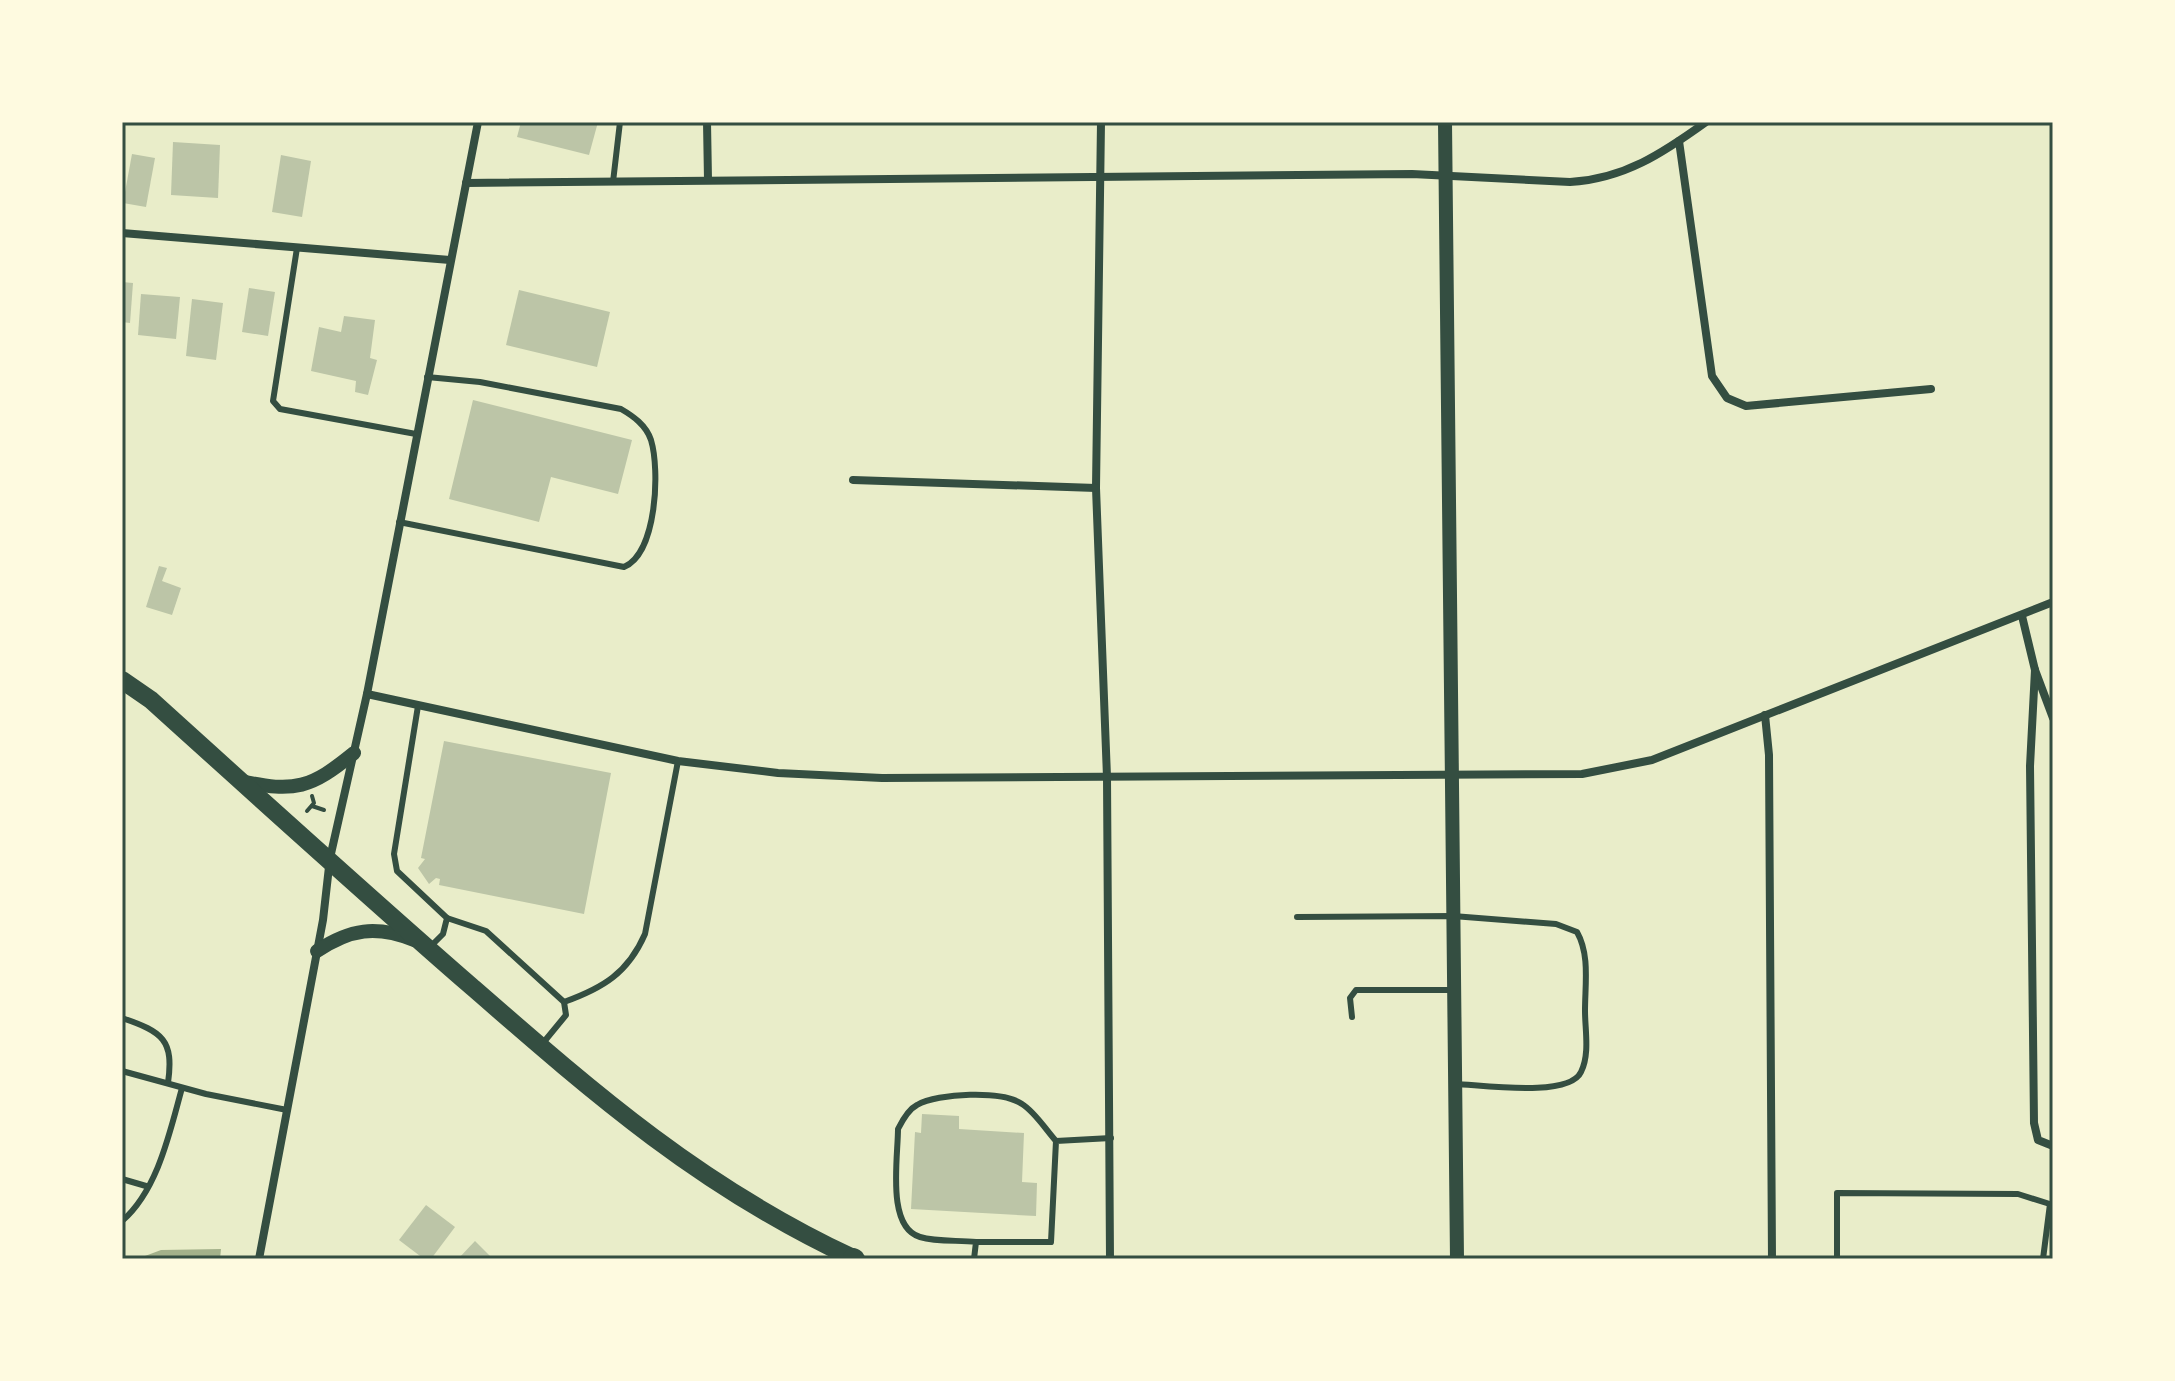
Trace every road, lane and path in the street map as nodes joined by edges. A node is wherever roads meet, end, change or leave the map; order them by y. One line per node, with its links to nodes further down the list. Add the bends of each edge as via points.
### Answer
1 (478, 122): 12 (street)
2 (620, 122): 11 (lane)
3 (707, 122): 10 (street)
4 (1101, 122): 9 (street)
5 (1445, 122): 8 (street)
6 (1706, 122): 7 (street)
7 (1679, 141): 8 (street, via 1635,168 1595,181); 17 (street, via 1712,376 1727,398 1746,406)
8 (1446, 177): 9 (street); 32 (street)
9 (1102, 179): 10 (street); 20 (street)
10 (708, 180): 11 (street)
11 (613, 182): 12 (street)
12 (466, 183): 15 (street)
13 (122, 233): 14 (street)
14 (297, 248): 15 (street); 18 (lane, via 273,401 280,409)
15 (450, 260): 16 (street)
16 (427, 377): 18 (street); 21 (lane, via 501,385 621,409 636,418 650,437 656,468 652,518 639,557 624,567)
17 (1931, 389)
18 (416, 434): 21 (street)
19 (853, 480): 20 (street)
20 (1096, 488): 33 (street)
21 (399, 522): 26 (street)
22 (2053, 602): 23 (street)
23 (2022, 616): 24 (street); 28 (street)
24 (2035, 670): 29 (street); 55 (street, via 2030,821 2034,1123 2038,1140)
25 (122, 680): 34 (main road)
26 (367, 694): 27 (street); 30 (street)
27 (418, 706): 31 (street); 40 (lane, via 394,854 397,871)
28 (1765, 715): 32 (street, via 1614,771); 66 (street)
29 (2053, 718)
30 (354, 753): 34 (street, via 317,781 293,788); 37 (street)
31 (678, 761): 33 (street, via 882,778); 44 (lane, via 645,934 636,955 600,989)
32 (1452, 775): 33 (street); 38 (street)
33 (1107, 777): 53 (street)
34 (240, 781): 37 (main road)
35 (312, 793): 36 (path, via 309,808)
36 (324, 810)
37 (330, 858): 41 (main road); 42 (street)
38 (1453, 916): 39 (lane); 43 (street); 50 (lane, via 1567,926 1583,942 1586,963 1586,1047 1576,1080 1551,1088)
39 (1297, 917)
40 (447, 918): 41 (lane, via 443,934); 44 (lane, via 486,931)
41 (426, 946): 42 (street, via 379,929 338,936); 47 (main road)
42 (317, 951): 52 (street)
43 (1454, 990): 45 (lane, via 1356,990 1350,998); 50 (street)
44 (564, 1002): 47 (lane, via 566,1015)
45 (1352, 1017)
46 (122, 1018): 49 (lane, via 165,1040 172,1057)
47 (540, 1046): 62 (main road, via 682,1161 748,1204)
48 (122, 1071): 49 (lane)
49 (168, 1083): 51 (lane)
50 (1455, 1084): 65 (street)
51 (182, 1088): 52 (lane); 57 (lane, via 165,1147)
52 (287, 1110): 61 (street)
53 (1111, 1138): 54 (lane); 64 (street)
54 (1056, 1141): 60 (lane, via 1051,1242); 60 (lane, via 1022,1103 994,1096 936,1097 914,1106 898,1129 898,1214 903,1227 919,1237)
55 (2053, 1146)
56 (122, 1179): 57 (lane)
57 (146, 1186): 59 (lane)
58 (2052, 1204): 67 (lane, via 2018,1194 1837,1193); 68 (lane)
59 (122, 1221)
60 (976, 1242): 63 (lane)
61 (260, 1254)
62 (855, 1259)
63 (974, 1259)
64 (1110, 1259)
65 (1457, 1259)
66 (1772, 1259)
67 (1837, 1259)
68 (2043, 1259)

